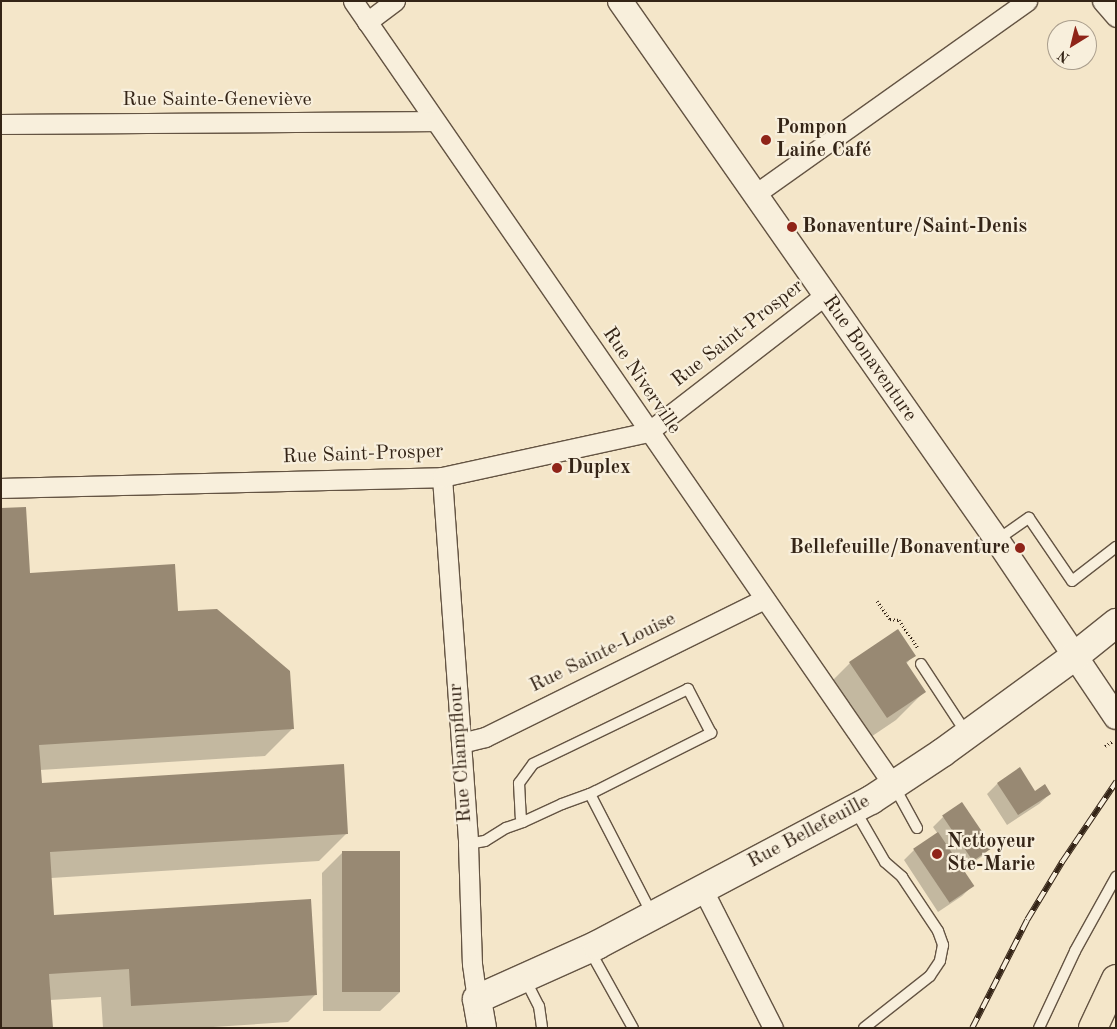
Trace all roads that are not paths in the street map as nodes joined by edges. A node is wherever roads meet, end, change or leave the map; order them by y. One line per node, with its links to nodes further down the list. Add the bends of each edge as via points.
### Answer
1 (352, 1): 7 (street, Rue Niverville)
2 (395, 1): 7 (street)
3 (620, 1): 10 (street, Rue Bonaventure)
4 (1027, 1): 10 (street)
5 (1102, 1): 6 (street)
6 (1116, 17)
7 (367, 22): 8 (street, Rue Niverville)
8 (434, 121): 9 (street, Rue Sainte-Geneviève); 12 (street, Rue Niverville)
9 (1, 124)
10 (754, 195): 11 (street, Rue Bonaventure)
11 (824, 295): 12 (street, Rue Saint-Prosper); 15 (street, Rue Bonaventure)
12 (648, 432): 13 (street, Rue Saint-Prosper); 17 (street, Rue Niverville)
13 (442, 477): 14 (street, Rue Saint-Prosper); 23 (street, Rue Champflour)
14 (1, 488)
15 (996, 540): 16 (lane, via 1029,518 1072,581); 19 (street, Rue Bonaventure)
16 (1116, 547)
17 (764, 599): 23 (street, Rue Sainte-Louise, via 484,737); 24 (street, Rue Niverville)
18 (1116, 623): 19 (main road, Rue Bellefeuille)
19 (1075, 656): 21 (street, Rue Bonaventure); 22 (main road, Rue Bellefeuille)
20 (921, 664): 22 (lane)
21 (1116, 717)
22 (968, 735): 24 (main road, Rue Bellefeuille)
23 (461, 743): 29 (street, Rue Champflour)
24 (894, 786): 26 (main road, Rue Bellefeuille); 28 (lane)
25 (590, 794): 27 (lane); 27 (lane, via 711,732 688,689 533,764 519,782); 32 (lane)
26 (855, 809): 31 (main road, Rue Bellefeuille); 41 (lane, via 885,862 902,877 938,931 943,945 940,961 930,976)
27 (523, 822): 29 (lane, via 485,841)
28 (917, 828)
29 (468, 844): 36 (street, Rue Champflour, via 472,956)
30 (1116, 877): 42 (lane, via 1075,951)
31 (702, 888): 32 (main road, Rue Bellefeuille); 40 (street)
32 (653, 915): 33 (main road, Rue Bellefeuille)
33 (589, 948): 34 (main road, Rue Bellefeuille); 39 (lane)
34 (524, 978): 36 (main road, Rue Bellefeuille); 38 (lane, via 539,1006)
35 (1116, 979): 43 (highway)
36 (478, 999): 37 (main road, Rue Champflour)
37 (482, 1028)
38 (542, 1028)
39 (633, 1028)
40 (773, 1028)
41 (864, 1028)
42 (1039, 1028)
43 (1094, 1028)

